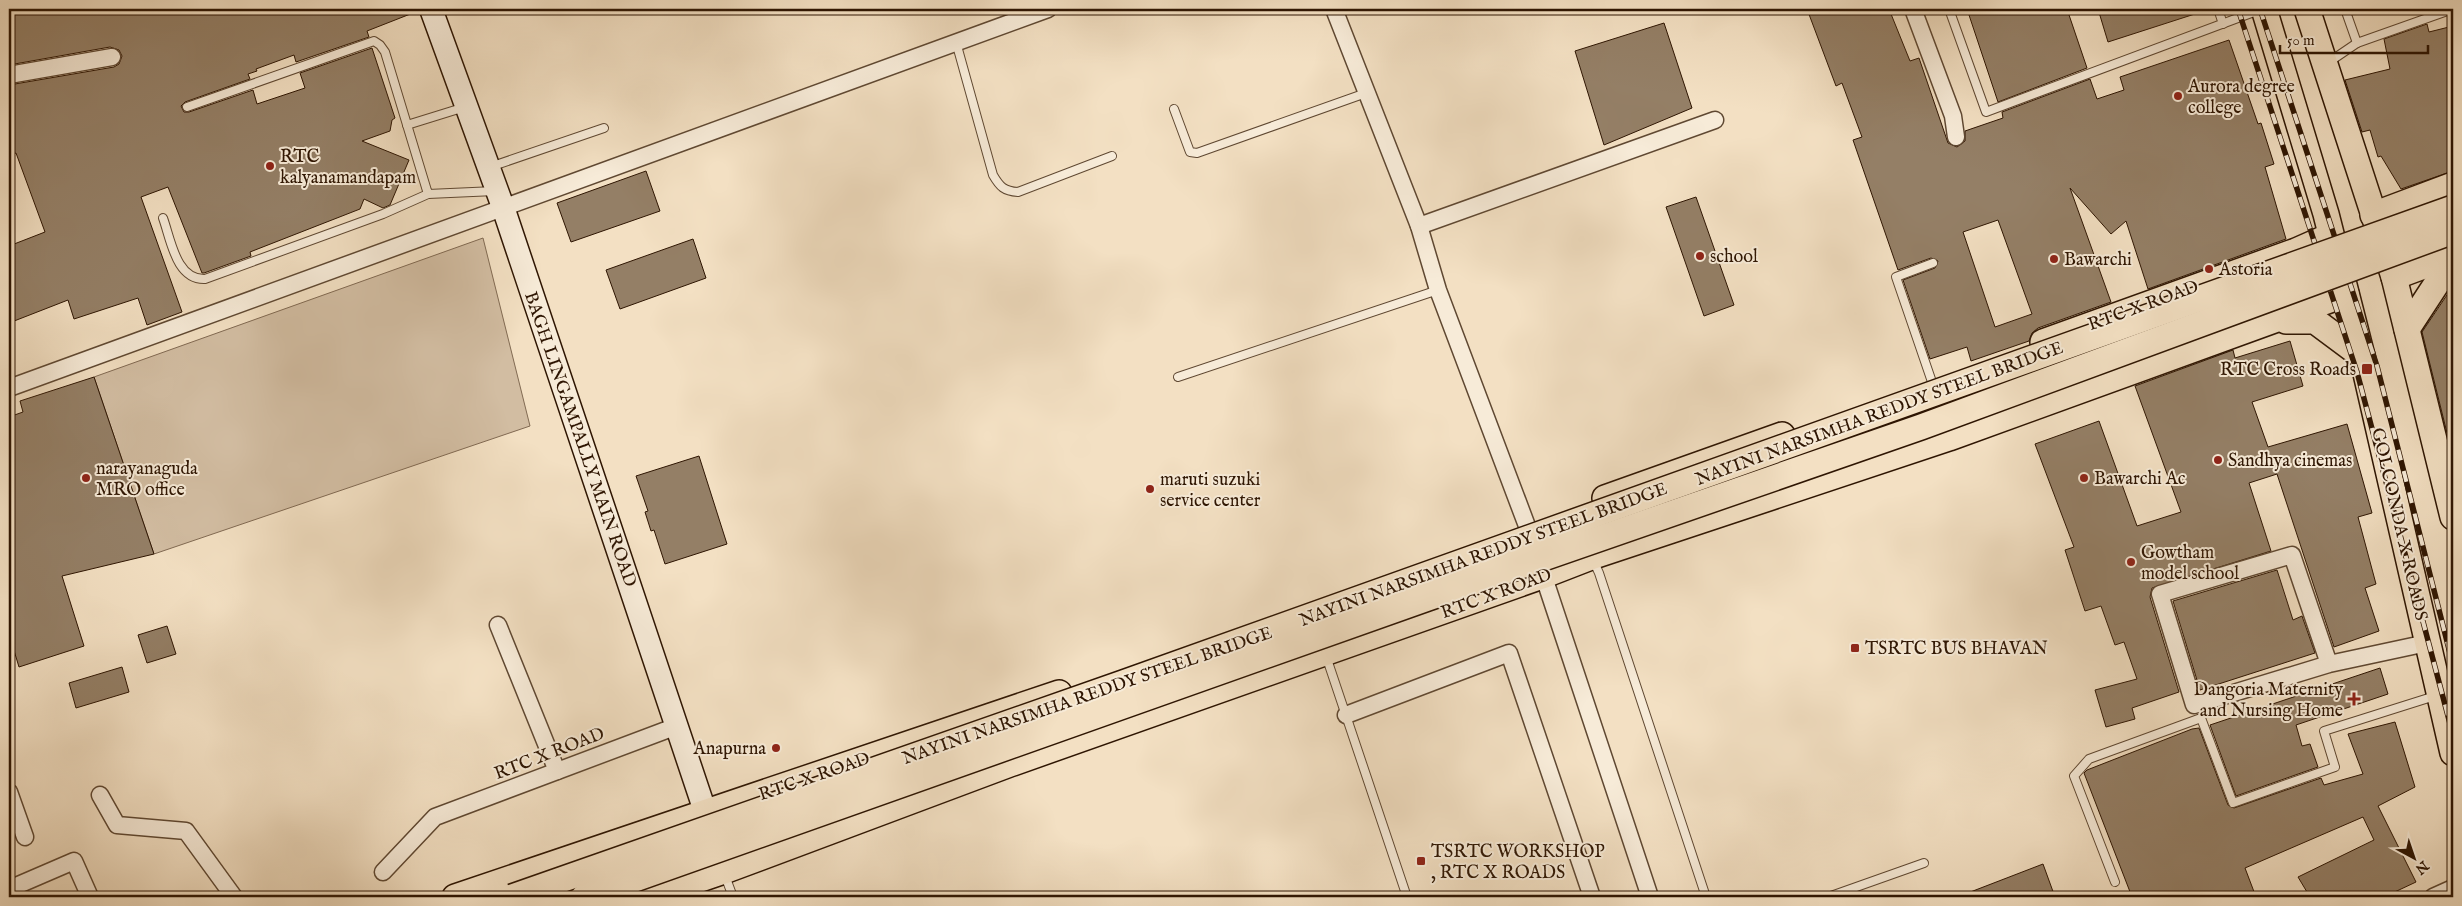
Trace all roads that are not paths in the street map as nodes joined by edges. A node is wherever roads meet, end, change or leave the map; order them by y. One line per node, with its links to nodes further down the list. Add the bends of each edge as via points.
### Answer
1 (431, 9): 19 (street, BAGH LINGAMPALLY MAIN ROAD)
2 (1048, 9): 12 (street)
3 (1334, 9): 17 (street)
4 (1913, 9): 24 (street, via 1954,116)
5 (1949, 9): 11 (lane, via 1986,112)
6 (2218, 9): 11 (lane)
7 (2264, 9): 11 (lane); 35 (main road, GOLCONDA X ROADS)
8 (2307, 9): 15 (main road)
9 (2345, 9): 13 (lane)
10 (2453, 9): 13 (lane)
11 (2223, 24)
12 (956, 42): 25 (lane, via 993,176 999,186 1009,192 1018,192); 30 (street)
13 (2357, 43): 15 (lane)
14 (112, 57): 16 (street)
15 (2326, 65): 27 (main road)
16 (9, 75)
17 (1366, 92): 20 (lane, via 1197,153 1190,152); 36 (street)
18 (187, 107): 22 (lane, via 374,41 385,52)
19 (466, 107): 22 (lane); 26 (street, BAGH LINGAMPALLY MAIN ROAD)
20 (1174, 109)
21 (1715, 120): 36 (street)
22 (407, 125): 29 (lane)
23 (604, 128): 26 (lane)
24 (1956, 137)
25 (1112, 156)
26 (488, 167): 30 (street, BAGH LINGAMPALLY MAIN ROAD)
27 (2364, 179): 31 (main road); 33 (main road)
28 (2453, 185): 31 (main road)
29 (428, 194): 30 (lane); 34 (lane, via 205,280 182,270)
30 (500, 199): 51 (street); 63 (street, BAGH LINGAMPALLY MAIN ROAD)
31 (2401, 204): 33 (main road)
32 (2453, 208): 79 (main road, NAYINI NARSIMHA REDDY STEEL BRIDGE, bridge, via 1123,683)
33 (2373, 215): 41 (main road)
34 (163, 218)
35 (2328, 225): 43 (main road, GOLCONDA X ROADS); 44 (main road, RTC X ROAD, via 2296,251)
36 (1418, 226): 42 (street)
37 (2453, 231): 80 (main road, NAYINI NARSIMHA REDDY STEEL BRIDGE, bridge, via 1930,424 1474,581)
38 (2453, 255): 41 (main road)
39 (1933, 263): 50 (lane, via 1896,277)
40 (2453, 267): 46 (main road, via 2439,280)
41 (2394, 277): 46 (main road)
42 (1438, 290): 49 (lane); 54 (street)
43 (2346, 294): 45 (main road, RTC X ROAD); 47 (main road, GOLCONDA X ROADS)
44 (2152, 301): 48 (main road); 50 (main road, RTC X ROAD)
45 (2270, 321): 47 (main road, via 2315,321); 48 (main road, RTC X ROAD)
46 (2407, 329): 52 (main road)
47 (2362, 356): 58 (main road, GOLCONDA X ROADS)
48 (2167, 359): 55 (main road, RTC X ROAD, via 1949,438)
49 (1178, 377)
50 (1932, 382): 54 (main road, RTC X ROAD)
51 (9, 388)
52 (2446, 455): 53 (main road)
53 (2453, 517)
54 (1527, 526): 56 (street); 68 (main road, RTC X ROAD, via 1117,673)
55 (1591, 557): 56 (main road, RTC X ROAD); 86 (lane)
56 (1542, 576): 59 (main road, RTC X ROAD); 85 (street)
57 (498, 625): 65 (street)
58 (2427, 643): 60 (street); 61 (main road, GOLCONDA X ROADS)
59 (1325, 654): 62 (lane); 71 (main road, RTC X ROAD, via 1010,764)
60 (2330, 664): 60 (street, via 2292,555 2160,594 2194,705)
61 (2438, 695): 64 (main road, GOLCONDA X ROADS); 73 (lane, via 2324,731 2335,767 2233,803 2201,718 2089,759 2074,776)
62 (1346, 715): 83 (lane); 84 (street, via 1509,653)
63 (677, 726): 65 (street, RTC X ROAD); 68 (street, BAGH LINGAMPALLY MAIN ROAD)
64 (2453, 753)
65 (557, 772): 72 (street, RTC X ROAD, via 435,818)
66 (9, 792): 69 (street)
67 (100, 795): 77 (street, via 117,825 186,831)
68 (706, 813): 71 (street, BAGH LINGAMPALLY MAIN ROAD); 78 (main road, RTC X ROAD)
69 (25, 837)
70 (1924, 863): 87 (lane)
71 (724, 871): 81 (main road, RTC X ROAD); 82 (lane)
72 (383, 872)
73 (2115, 882)
74 (2453, 888): 88 (street)
75 (9, 889): 76 (street, via 74,861)
76 (90, 897)
77 (234, 897)
78 (455, 897)
79 (512, 897)
80 (584, 897)
81 (648, 897)
82 (732, 897)
83 (1407, 897)
84 (1592, 897)
85 (1650, 897)
86 (1706, 897)
87 (1828, 897)
88 (2433, 897)

